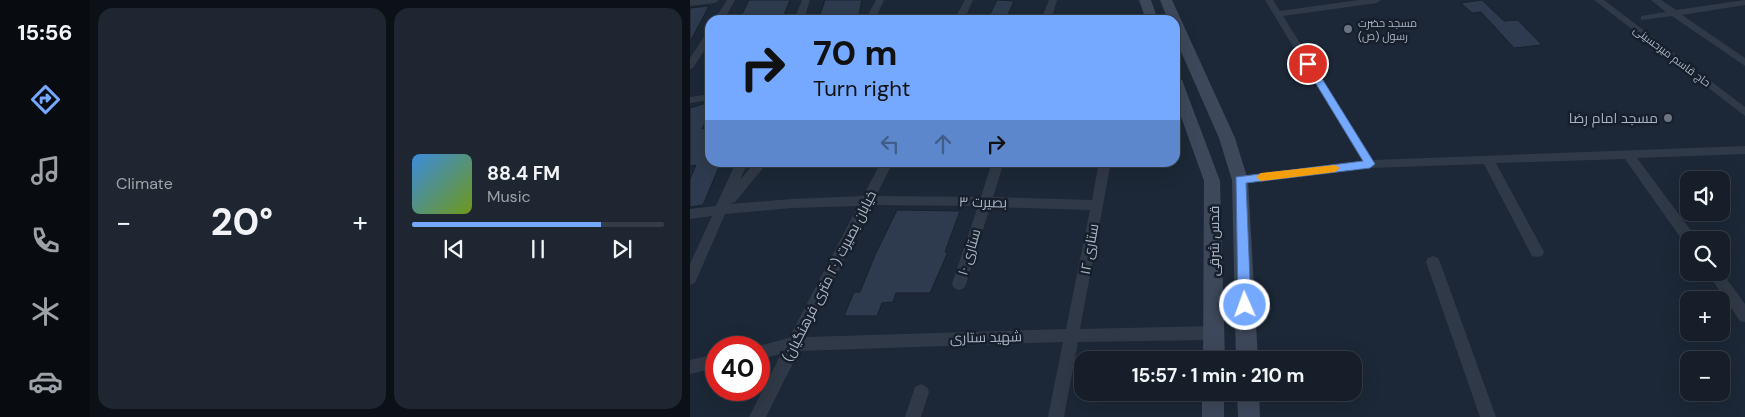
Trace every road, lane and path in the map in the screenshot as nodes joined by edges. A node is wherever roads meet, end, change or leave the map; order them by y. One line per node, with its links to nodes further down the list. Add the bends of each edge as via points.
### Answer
1 (715, 0): 13 (street)
2 (731, 0): 17 (street)
3 (806, 0): 18 (street)
4 (880, 0): 19 (street)
5 (969, 0): 20 (street)
6 (1053, 0): 21 (street)
7 (1145, 0): 22 (street)
8 (1166, 0): 23 (street)
9 (1269, 0): 16 (street)
10 (1377, 0): 16 (street)
11 (1598, 0): 32 (street, حاج قاسم میرحسینی)
12 (1655, 0): 15 (street)
13 (690, 3)
14 (1741, 3): 15 (street)
15 (1674, 13): 24 (street); 27 (street)
16 (1277, 14): 36 (street)
17 (722, 15)
18 (800, 15)
19 (872, 15)
20 (962, 15)
21 (1048, 15)
22 (1150, 15)
23 (1172, 15)
24 (1644, 18)
25 (1180, 34): 42 (street, via 1227,138)
26 (705, 42): 28 (street)
27 (1745, 63)
28 (690, 66)
29 (1180, 94): 43 (street, قدس شرقی)
30 (705, 98): 31 (street)
31 (690, 100)
32 (1745, 112)
33 (1745, 150): 34 (street)
34 (1629, 155): 35 (street); 49 (street)
35 (1489, 162): 36 (street); 50 (street)
36 (1370, 164): 42 (street)
37 (740, 167): 47 (street)
38 (758, 167): 47 (street)
39 (884, 167): 44 (street, خیابان بصیرت (۲۰ متری فرهنگیان))
40 (996, 167): 45 (street, ستاری ۱۰)
41 (1104, 167): 46 (street, ستاری ۱۲)
42 (1240, 180): 43 (street); 61 (street)
43 (1212, 181): 56 (street, قدس شرقی)
44 (868, 200): 45 (street, بصیرت ۳); 47 (street, بصیرت ۳); 58 (street, خیابان بصیرت (۲۰ متری فرهنگیان))
45 (984, 202): 46 (street, بصیرت ۳); 54 (street, ستاری ۱۰)
46 (1097, 205): 57 (street, ستاری ۱۲)
47 (723, 209): 48 (street, بصیرت ۳); 52 (street)
48 (690, 214)
49 (1684, 231)
50 (1537, 252)
51 (1433, 262): 72 (street)
52 (690, 279)
53 (1720, 281): 55 (street)
54 (959, 284)
55 (1745, 316)
56 (1214, 333): 57 (street, شهید ستاری); 60 (street, قدس شرقی)
57 (1073, 335): 58 (street, شهید ستاری); 69 (street, ستاری ۱۲)
58 (794, 344): 59 (street, شهید ستاری); 67 (street, خیابان بصیرت (۲۰ متری فرهنگیان))
59 (770, 349)
60 (1214, 351)
61 (1247, 351)
62 (705, 364): 63 (street)
63 (690, 367)
64 (922, 392): 68 (street)
65 (1213, 401): 70 (street)
66 (1249, 401): 71 (street)
67 (757, 417)
68 (913, 417)
69 (1056, 417)
70 (1213, 417)
71 (1250, 417)
72 (1488, 417)

